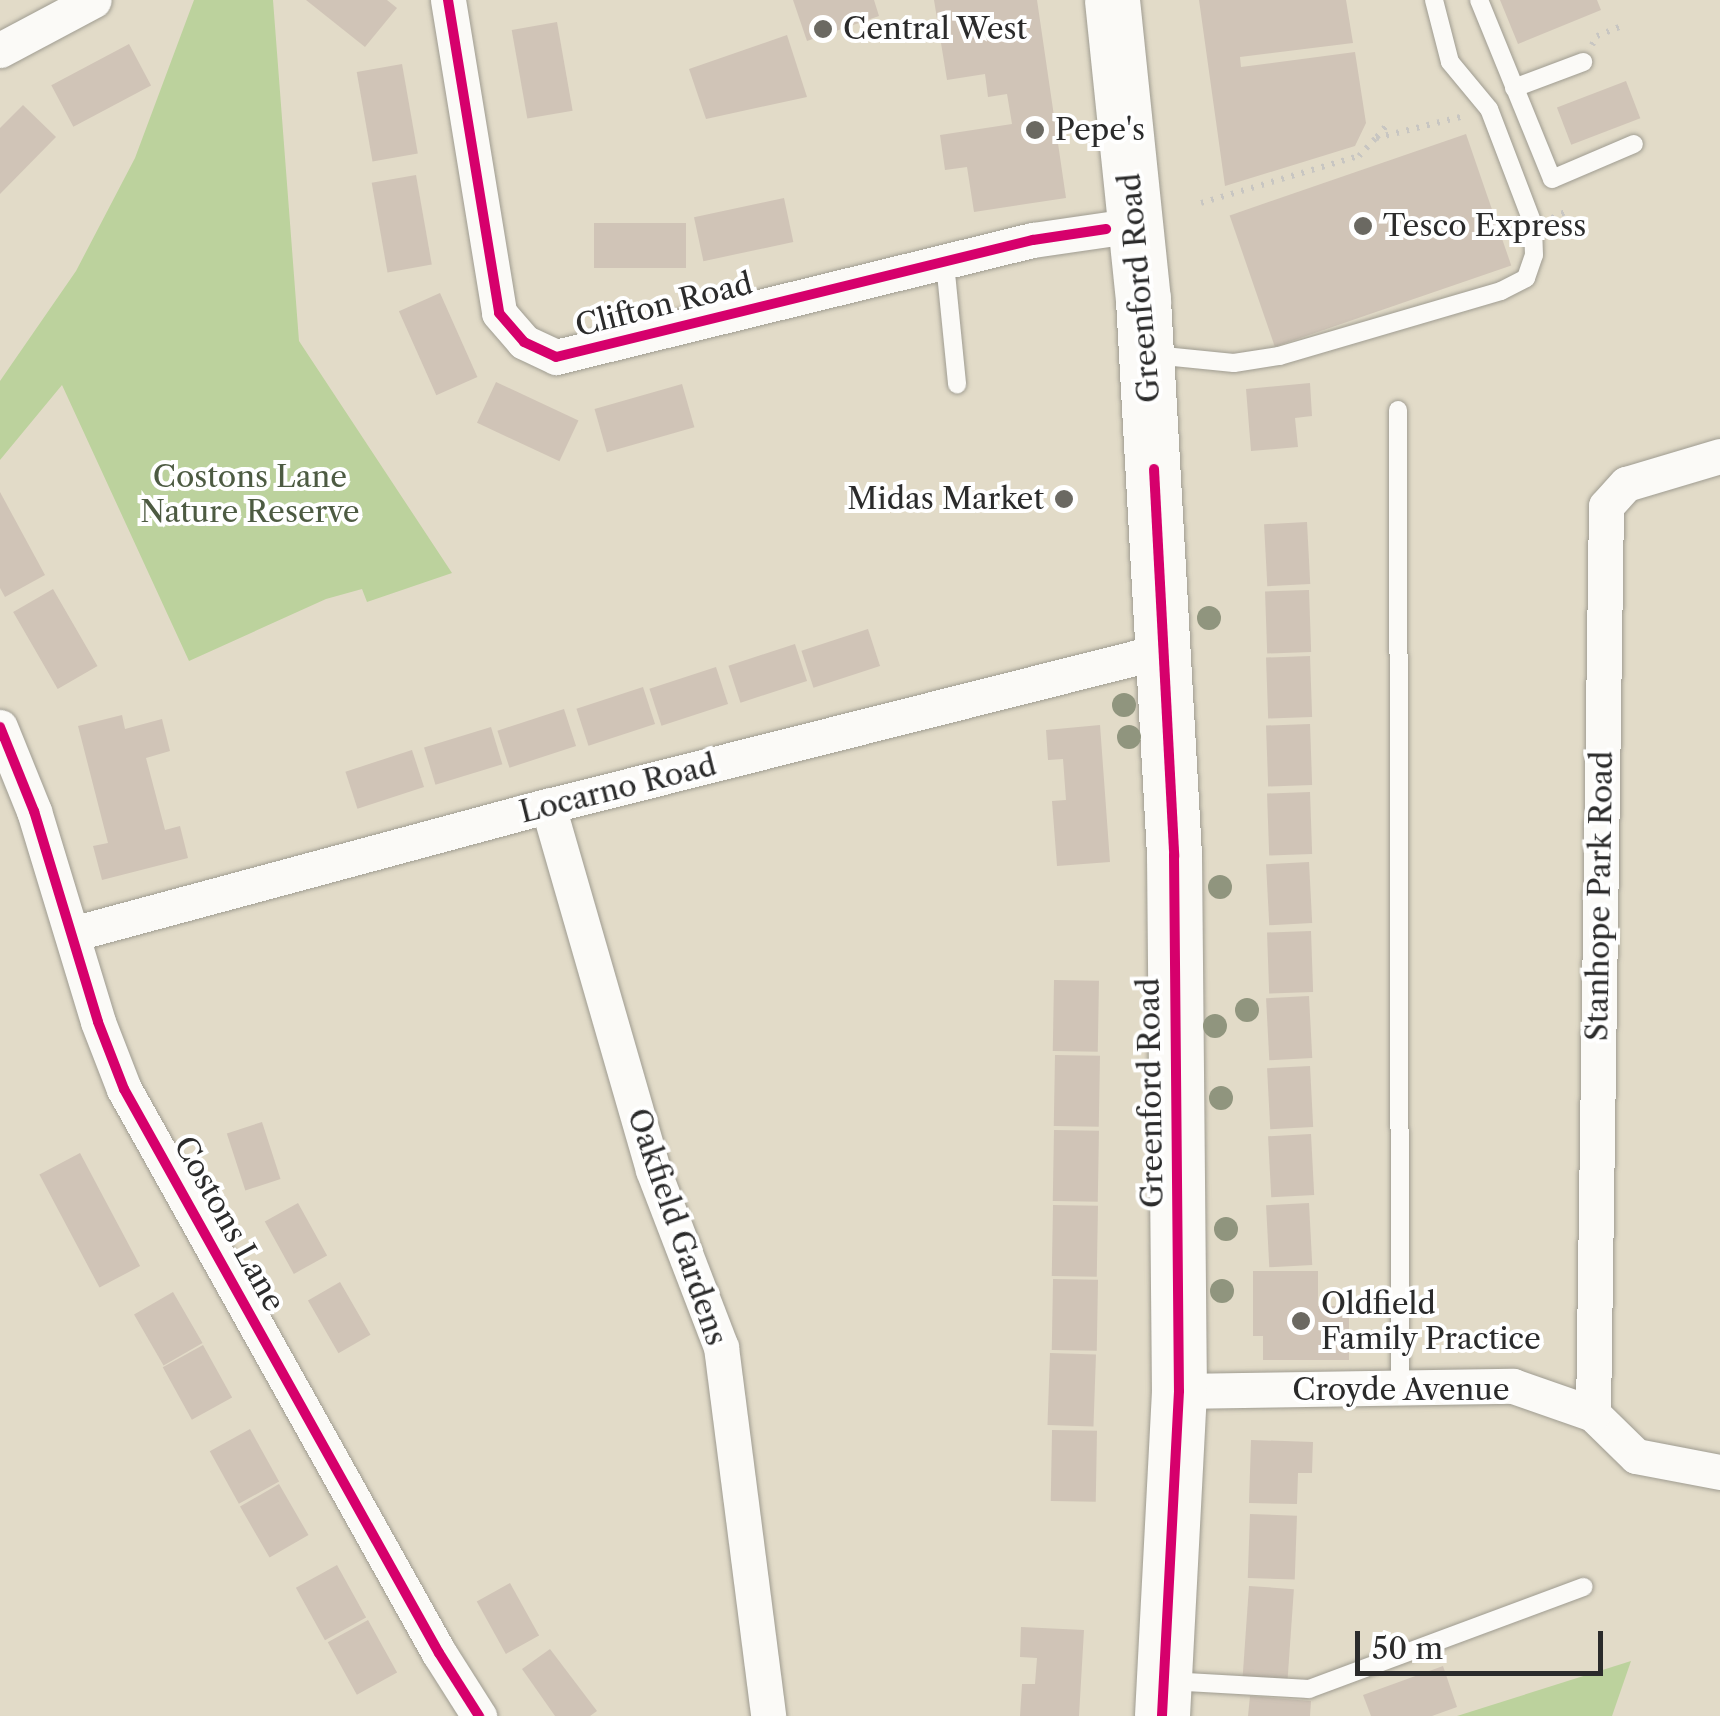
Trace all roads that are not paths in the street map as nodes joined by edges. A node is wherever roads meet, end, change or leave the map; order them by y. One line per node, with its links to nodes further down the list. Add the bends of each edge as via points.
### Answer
1 (94, 0): 6 (street)
2 (448, 0): 11 (street, Clifton Road, via 498,313 524,342 556,357)
3 (1112, 0): 10 (main road, Greenford Road)
4 (1434, 0): 12 (lane, via 1450,62 1489,109 1533,224 1526,278 1280,356 1234,363)
5 (1479, 0): 8 (lane)
6 (0, 50)
7 (1583, 62): 8 (lane)
8 (1514, 88): 9 (lane, via 1552,179)
9 (1634, 144)
10 (1136, 225): 11 (street, Clifton Road, via 1033,240); 12 (main road, Greenford Road)
11 (945, 263): 13 (lane)
12 (1147, 354): 16 (main road, Greenford Road)
13 (957, 384)
14 (1398, 410): 20 (lane)
15 (1720, 456): 22 (street, Stanhope Park Road, via 1626,484 1606,506)
16 (1166, 650): 18 (street, Locarno Road); 21 (main road, Greenford Road)
17 (2, 739): 19 (street, Costons Lane)
18 (548, 806): 19 (street, Locarno Road); 27 (street, Oakfield Gardens, via 653,1170 721,1347)
19 (72, 934): 26 (street, Costons Lane, via 124,1088 438,1653)
20 (1400, 1388): 21 (street, Croyde Avenue); 22 (street, Croyde Avenue, via 1513,1386)
21 (1178, 1391): 25 (main road, Greenford Road)
22 (1593, 1414): 23 (street, Croyde Avenue, via 1636,1456)
23 (1720, 1472)
24 (1584, 1586): 25 (lane, via 1309,1689)
25 (1163, 1698)
26 (480, 1716)
27 (768, 1716)

